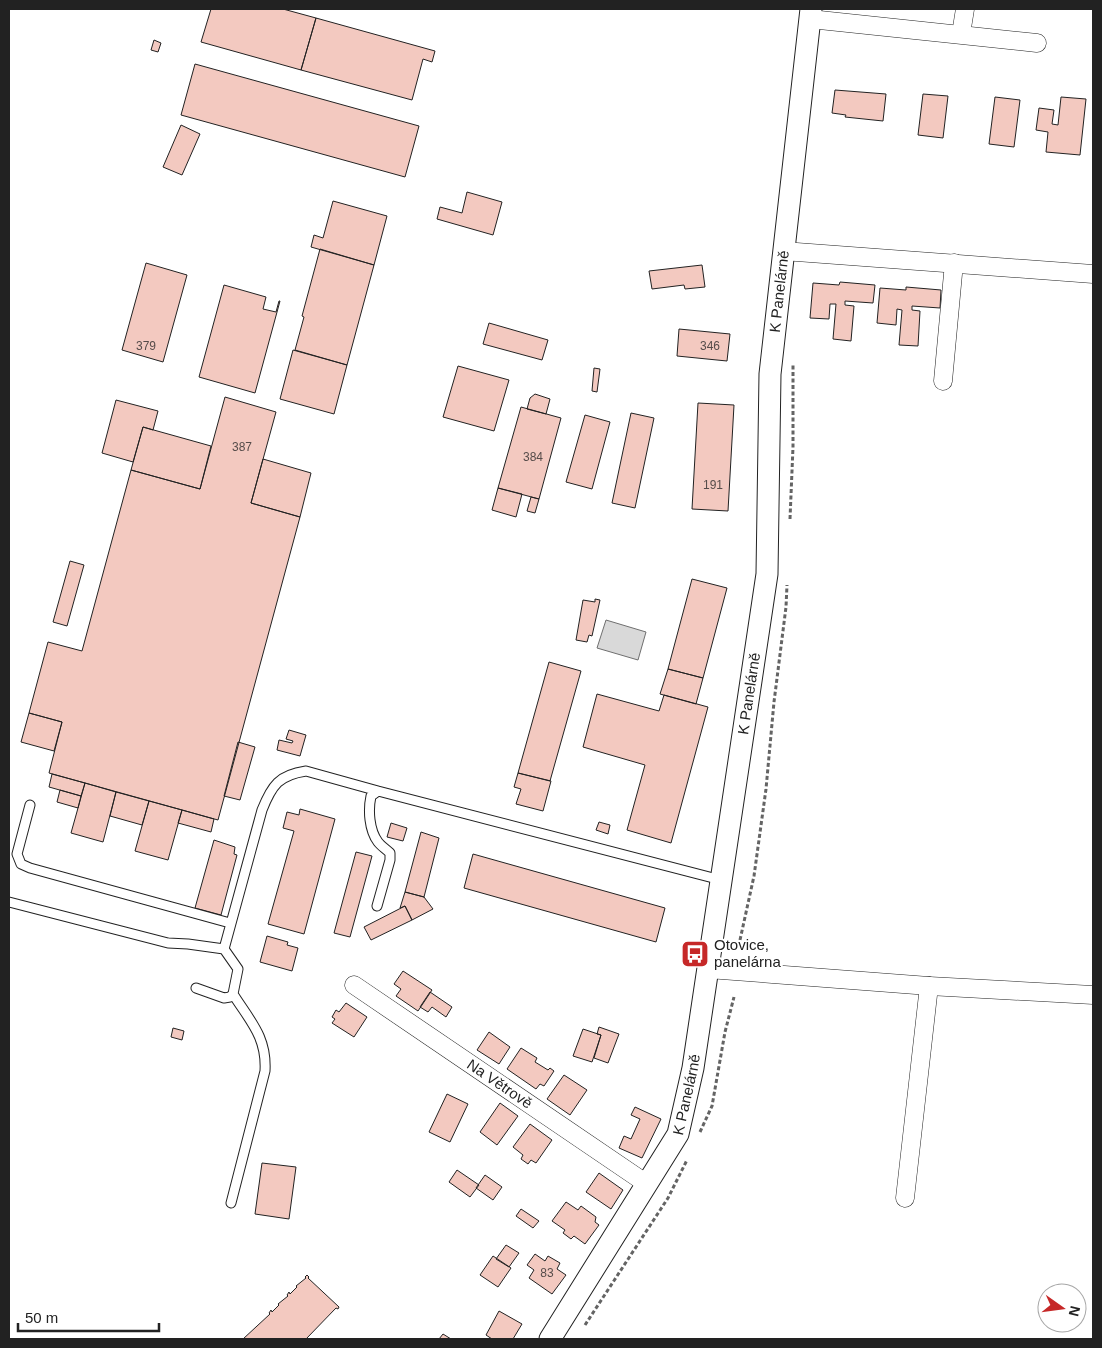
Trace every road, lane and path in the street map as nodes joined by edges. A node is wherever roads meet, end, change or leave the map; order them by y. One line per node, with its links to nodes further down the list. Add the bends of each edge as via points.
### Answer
1 (965, 9): 3 (street)
2 (810, 14): 3 (street); 5 (street, K Panelárně)
3 (962, 34): 4 (street)
4 (1037, 43)
5 (784, 251): 6 (street); 11 (street, K Panelárně, via 770,374 767,574)
6 (954, 263): 7 (street); 8 (street)
7 (1093, 274)
8 (943, 381)
9 (378, 791): 11 (lane); 13 (lane, via 371,796 370,819 378,843 390,854 390,860); 14 (lane, via 306,771 280,779 262,810)
10 (30, 805): 14 (lane, via 17,854 21,864)
11 (721, 880): 16 (street, K Panelárně)
12 (9, 902): 15 (lane, via 168,943)
13 (377, 906)
14 (230, 923): 15 (lane)
15 (224, 949): 20 (lane, via 238,969)
16 (708, 969): 18 (street); 22 (street, K Panelárně, via 693,1068 678,1134)
17 (354, 985): 22 (street, Na Větrově)
18 (929, 986): 21 (street); 23 (street)
19 (196, 988): 20 (lane, via 224,998)
20 (233, 994): 24 (lane, via 260,1038 266,1058)
21 (1093, 995)
22 (647, 1184): 25 (street, K Panelárně)
23 (905, 1198)
24 (231, 1203)
25 (550, 1339)

